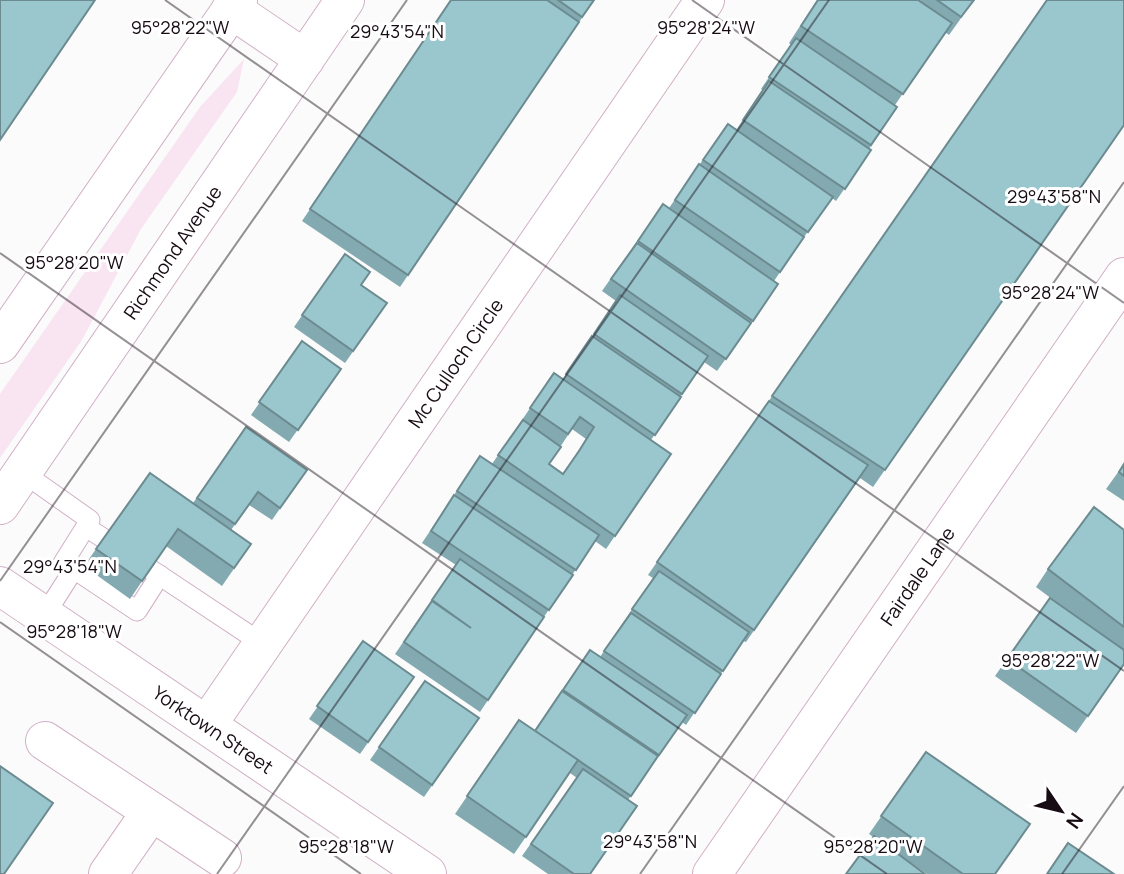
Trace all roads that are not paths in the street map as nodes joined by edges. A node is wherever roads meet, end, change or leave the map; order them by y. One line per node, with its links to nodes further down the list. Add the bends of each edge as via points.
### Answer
1 (345, 0): 4 (street, Richmond Avenue)
2 (705, 0): 14 (street, Mc Culloch Circle)
3 (229, 3): 4 (street); 6 (street)
4 (305, 59): 7 (street, Richmond Avenue)
5 (1124, 276): 21 (street, Fairdale Lane)
6 (0, 344)
7 (22, 472): 8 (street, Richmond Avenue); 9 (lane, via 90,520)
8 (0, 505)
9 (86, 527): 10 (lane); 11 (lane, via 63,563)
10 (103, 538)
11 (74, 569): 13 (lane); 14 (lane, via 137,611 155,572)
12 (0, 586): 13 (street, Yorktown Street)
13 (44, 615): 15 (street, Yorktown Street)
14 (264, 644): 15 (street, Mc Culloch Circle)
15 (207, 725): 20 (street, Yorktown Street)
16 (45, 741): 17 (street)
17 (151, 812): 18 (street); 19 (street)
18 (222, 858)
19 (108, 874)
20 (427, 874)
21 (712, 874)

